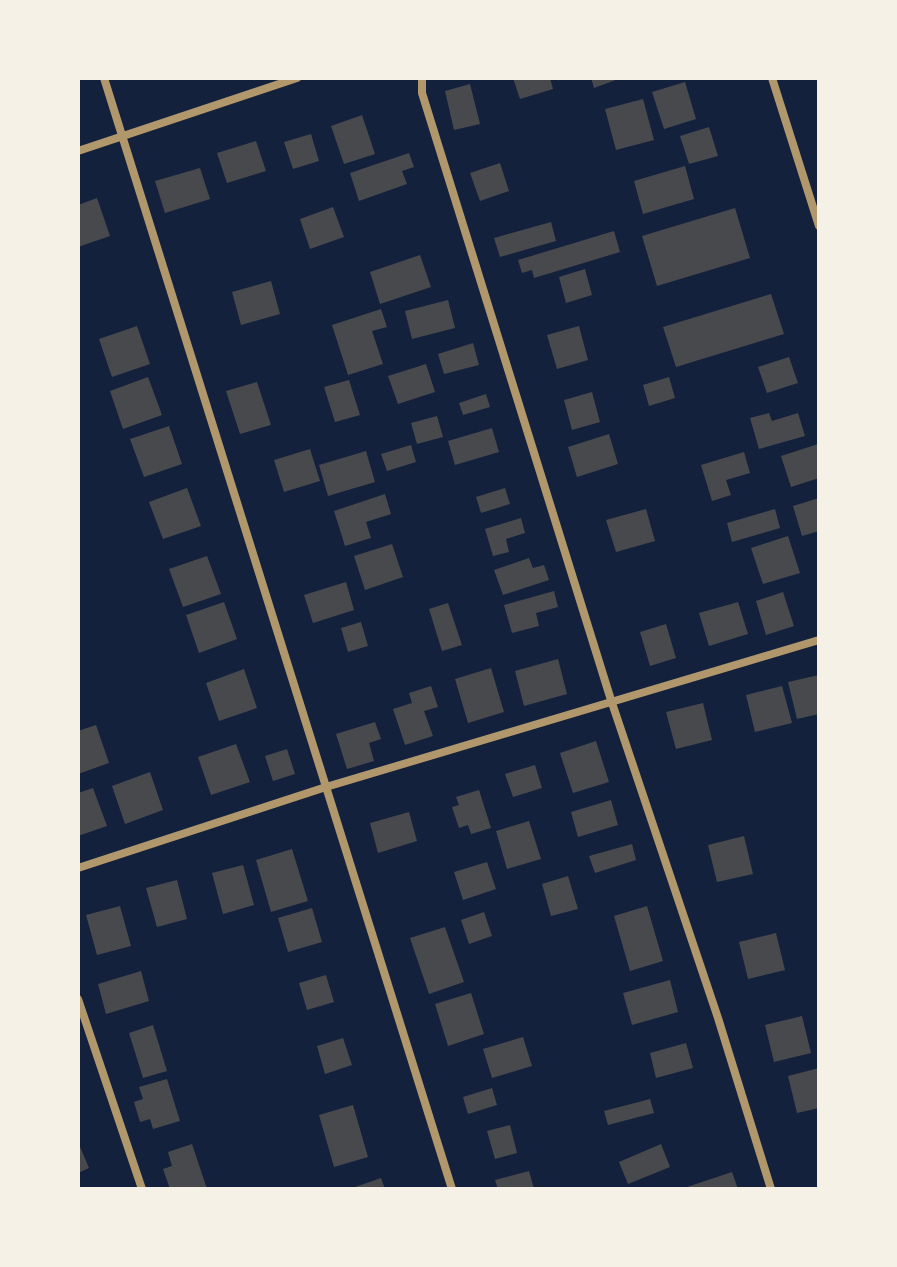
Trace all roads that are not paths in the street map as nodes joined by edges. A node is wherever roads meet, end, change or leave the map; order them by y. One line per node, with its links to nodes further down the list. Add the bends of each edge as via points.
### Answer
1 (104, 78): 5 (street)
2 (297, 78): 5 (street)
3 (422, 78): 9 (street, via 422,93)
4 (772, 78): 7 (street)
5 (122, 136): 6 (street); 10 (street)
6 (78, 151)
7 (819, 226)
8 (819, 640): 9 (street)
9 (611, 700): 10 (street); 15 (street)
10 (326, 787): 11 (street); 14 (street)
11 (78, 868)
12 (78, 999): 13 (street)
13 (142, 1189)
14 (452, 1189)
15 (771, 1189)

